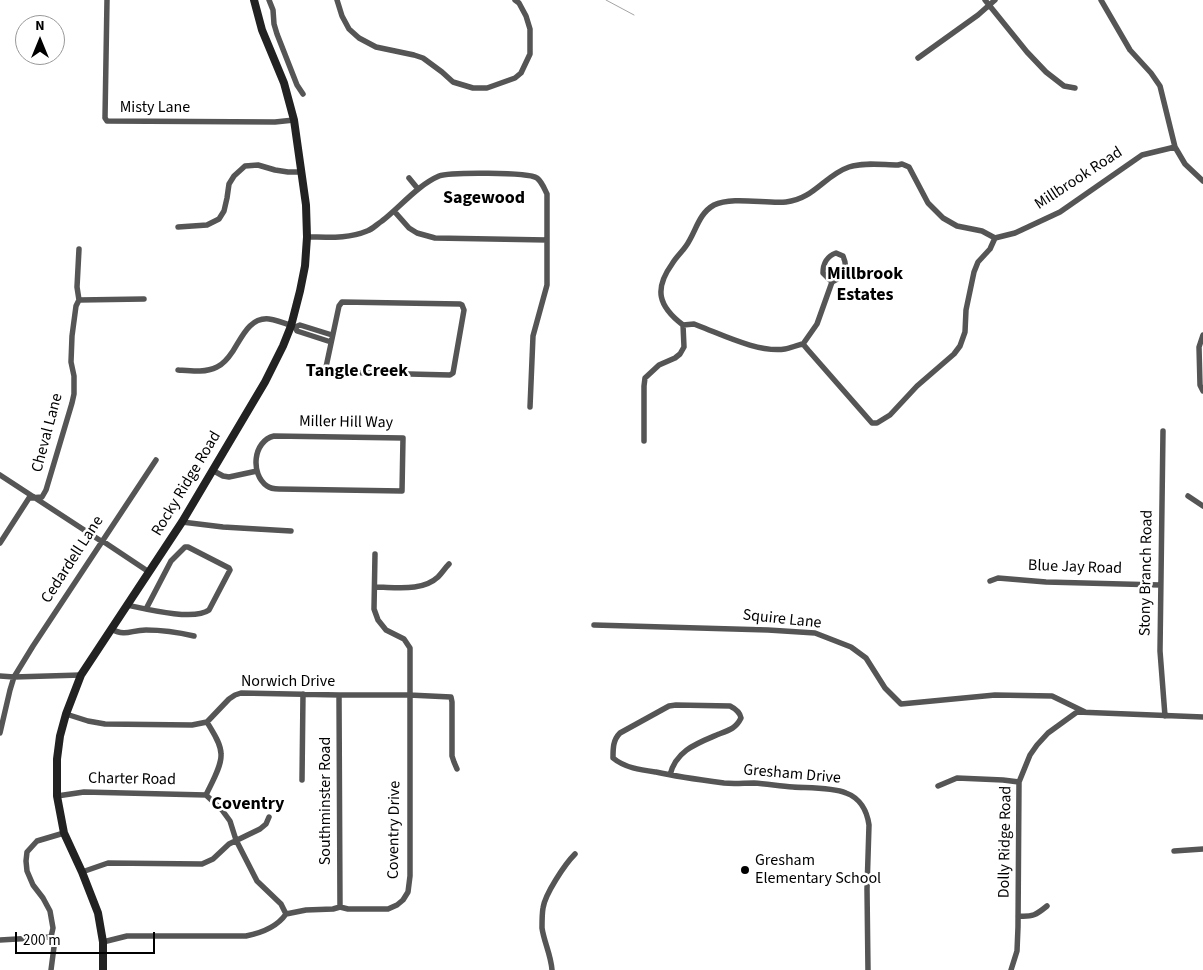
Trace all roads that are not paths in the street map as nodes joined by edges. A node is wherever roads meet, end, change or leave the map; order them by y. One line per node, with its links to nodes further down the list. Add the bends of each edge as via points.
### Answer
1 (107, 0): 12 (street, Misty Lane, via 107,121)
2 (254, 0): 12 (main road, Rocky Ridge Road)
3 (269, 0): 11 (street, via 277,34)
4 (337, 0): 5 (street, via 349,29 359,38 376,48 423,58 453,82 473,88 487,88 515,78 530,54 530,29 526,16)
5 (514, 0)
6 (996, 0): 8 (street)
7 (1101, 0): 13 (street, via 1130,50 1160,86)
8 (988, 2): 9 (street, via 978,15); 10 (street, via 1046,72 1064,86)
9 (918, 58)
10 (1075, 88)
11 (303, 94)
12 (294, 120): 14 (main road, Rocky Ridge Road)
13 (1175, 147): 16 (street, via 1184,164); 21 (street, Millbrook Road, via 1142,155 1060,212 1015,233)
14 (301, 172): 19 (street, via 245,166 229,184 224,211 219,218 207,226); 20 (main road, Rocky Ridge Road)
15 (409, 178): 17 (street)
16 (1203, 181)
17 (418, 189): 18 (street); 22 (street, via 440,176 453,174 536,177 547,194)
18 (394, 211): 20 (street, via 370,230 356,235); 22 (street, via 409,228 435,238)
19 (178, 227)
20 (307, 237): 28 (main road, Rocky Ridge Road, via 305,266)
21 (995, 238): 27 (street, via 943,218 928,203 909,167 902,164 849,167 836,173 815,191 786,202 726,201 710,208 700,219 687,245 663,277 661,294 666,308); 33 (street, via 974,272 960,346 890,415 877,423 872,423)
22 (547, 240): 36 (street, via 547,285 533,336)
23 (79, 249): 26 (street, Cheval Lane)
24 (832, 282): 24 (street, via 823,273 823,267 830,254 836,253 843,256 845,271); 33 (street, via 817,324)
25 (144, 299): 26 (street)
26 (79, 300): 44 (street, Cheval Lane, via 72,336 72,403 46,490 42,497)
27 (683, 325): 33 (street, via 694,324 767,350); 38 (street, via 684,347 680,354 659,365 645,378)
28 (293, 326): 29 (street, via 300,325); 34 (street, via 269,319 257,320 248,327 220,366 203,371); 40 (main road, Rocky Ridge Road, via 265,382)
29 (311, 332): 30 (street); 32 (street)
30 (332, 335): 32 (street); 32 (street, via 342,302 460,304 464,308 450,375 328,372)
31 (1203, 335): 35 (street, via 1199,347)
32 (331, 342)
33 (803, 344)
34 (178, 370)
35 (1203, 391)
36 (530, 408)
37 (1162, 431): 54 (street, Stony Branch Road)
38 (644, 441)
39 (156, 460): 48 (street, Cedardell Lane)
40 (212, 470): 41 (street, via 229,477); 46 (main road, Rocky Ridge Road)
41 (257, 471): 41 (street, Miller Hill Way, via 257,452 265,439 274,436 404,438 402,491 270,488)
42 (0, 475): 44 (street)
43 (1188, 496): 45 (street)
44 (35, 497): 48 (street); 49 (street, Cheval Lane, via 29,498)
45 (1203, 506)
46 (182, 522): 47 (street); 52 (main road, Rocky Ridge Road)
47 (291, 531)
48 (101, 541): 52 (street); 63 (street, Cedardell Lane)
49 (0, 543)
50 (375, 554): 55 (street, Coventry Drive)
51 (449, 564): 55 (street, via 438,578 428,584)
52 (149, 572): 56 (main road, Rocky Ridge Road)
53 (990, 581): 54 (street, Blue Jay Road, via 998,578)
54 (1160, 585): 69 (street, Stony Branch Road)
55 (375, 587): 66 (street, Coventry Drive, via 374,609 378,620 386,630 404,639 410,648)
56 (127, 605): 57 (street); 59 (main road, Rocky Ridge Road)
57 (146, 609): 57 (street, via 204,614 230,570 185,547 171,561)
58 (594, 625): 67 (street, Squire Lane, via 758,629 815,634 851,647 866,658 885,688 901,704 995,695 1052,696)
59 (111, 630): 60 (street, via 120,634 143,630 172,631); 61 (main road, Rocky Ridge Road)
60 (194, 636)
61 (81, 675): 63 (street); 68 (main road, Rocky Ridge Road)
62 (0, 676): 63 (street)
63 (14, 677): 72 (street, Cedardell Lane)
64 (303, 694): 65 (street, Norwich Drive); 71 (street, Norwich Drive, via 235,694); 75 (street)
65 (339, 696): 66 (street, Norwich Drive); 88 (street, Southminster Road)
66 (409, 696): 73 (street, Norwich Drive, via 451,698 452,756); 88 (street, Coventry Drive, via 408,892 404,900 388,909)
67 (1084, 712): 69 (street, Dolly Ridge Road); 76 (street, Dolly Ridge Road, via 1077,712 1048,733 1030,755)
68 (66, 714): 71 (street, via 105,724 192,725); 79 (main road, Rocky Ridge Road, via 57,758)
69 (1164, 716): 70 (street, Dolly Ridge Road)
70 (1203, 717)
71 (208, 722): 78 (street, via 219,746 221,761)
72 (0, 733)
73 (458, 768)
74 (670, 775): 74 (street, Gresham Drive, via 619,763 613,758 616,737 669,706 730,706 736,709 741,718 736,726 682,753 672,766); 97 (street, Gresham Drive, via 726,783 832,790 845,792 860,803 869,825)
75 (302, 780)
76 (1019, 782): 77 (street, via 957,778); 90 (street, Dolly Ridge Road)
77 (938, 786)
78 (206, 795): 79 (street, Charter Road, via 84,792); 82 (street, via 230,821)
79 (57, 796): 81 (main road, Rocky Ridge Road)
80 (270, 817): 82 (street, via 260,829)
81 (64, 833): 86 (main road, Rocky Ridge Road); 91 (street, via 37,841 27,852 27,871 50,911)
82 (236, 840): 86 (street, via 202,864 108,863); 89 (street, via 257,881 281,904)
83 (1203, 849): 84 (street)
84 (1174, 851)
85 (575, 854): 96 (street, via 548,894 543,908 542,929)
86 (82, 872): 93 (main road, Rocky Ridge Road, via 98,913)
87 (1046, 906): 90 (street, via 1029,917)
88 (340, 907): 89 (street, Coventry Drive)
89 (286, 914): 93 (street, Coventry Drive, via 269,928 246,936 127,936)
90 (1018, 916): 98 (street, Dolly Ridge Road, via 1017,951)
91 (51, 937): 92 (street); 94 (street, via 54,947)
92 (0, 940)
93 (103, 942): 95 (main road, Rocky Ridge Road)
94 (51, 970)
95 (103, 970)
96 (552, 970)
97 (868, 970)
98 (1011, 970)

